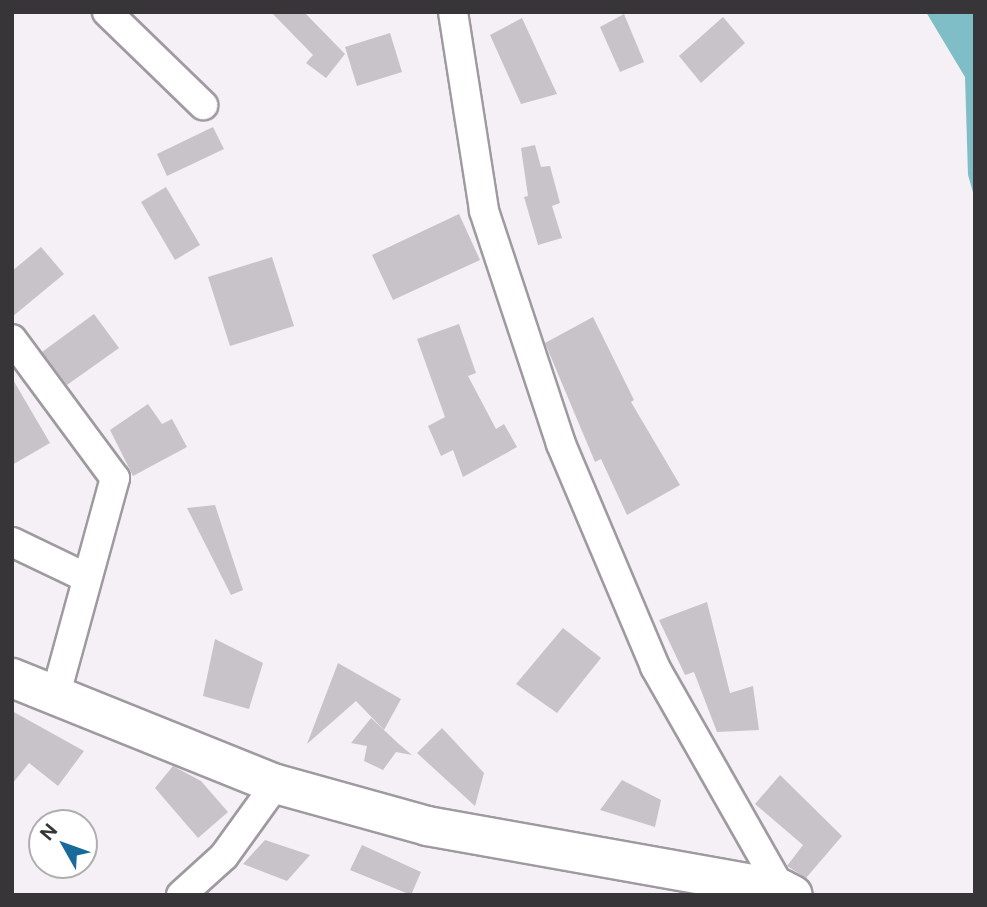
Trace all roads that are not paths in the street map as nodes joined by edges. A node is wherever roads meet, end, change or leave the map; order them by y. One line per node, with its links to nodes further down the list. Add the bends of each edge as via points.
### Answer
1 (107, 12): 3 (street)
2 (453, 12): 10 (street, via 484,211 561,444 655,667)
3 (203, 105)
4 (12, 339): 6 (street, via 115,478)
5 (12, 542): 6 (street)
6 (87, 578): 8 (street)
7 (12, 678): 8 (street)
8 (55, 698): 9 (street)
9 (276, 784): 10 (street, via 427,827); 11 (street, via 224,856)
10 (787, 892)
11 (181, 895)

